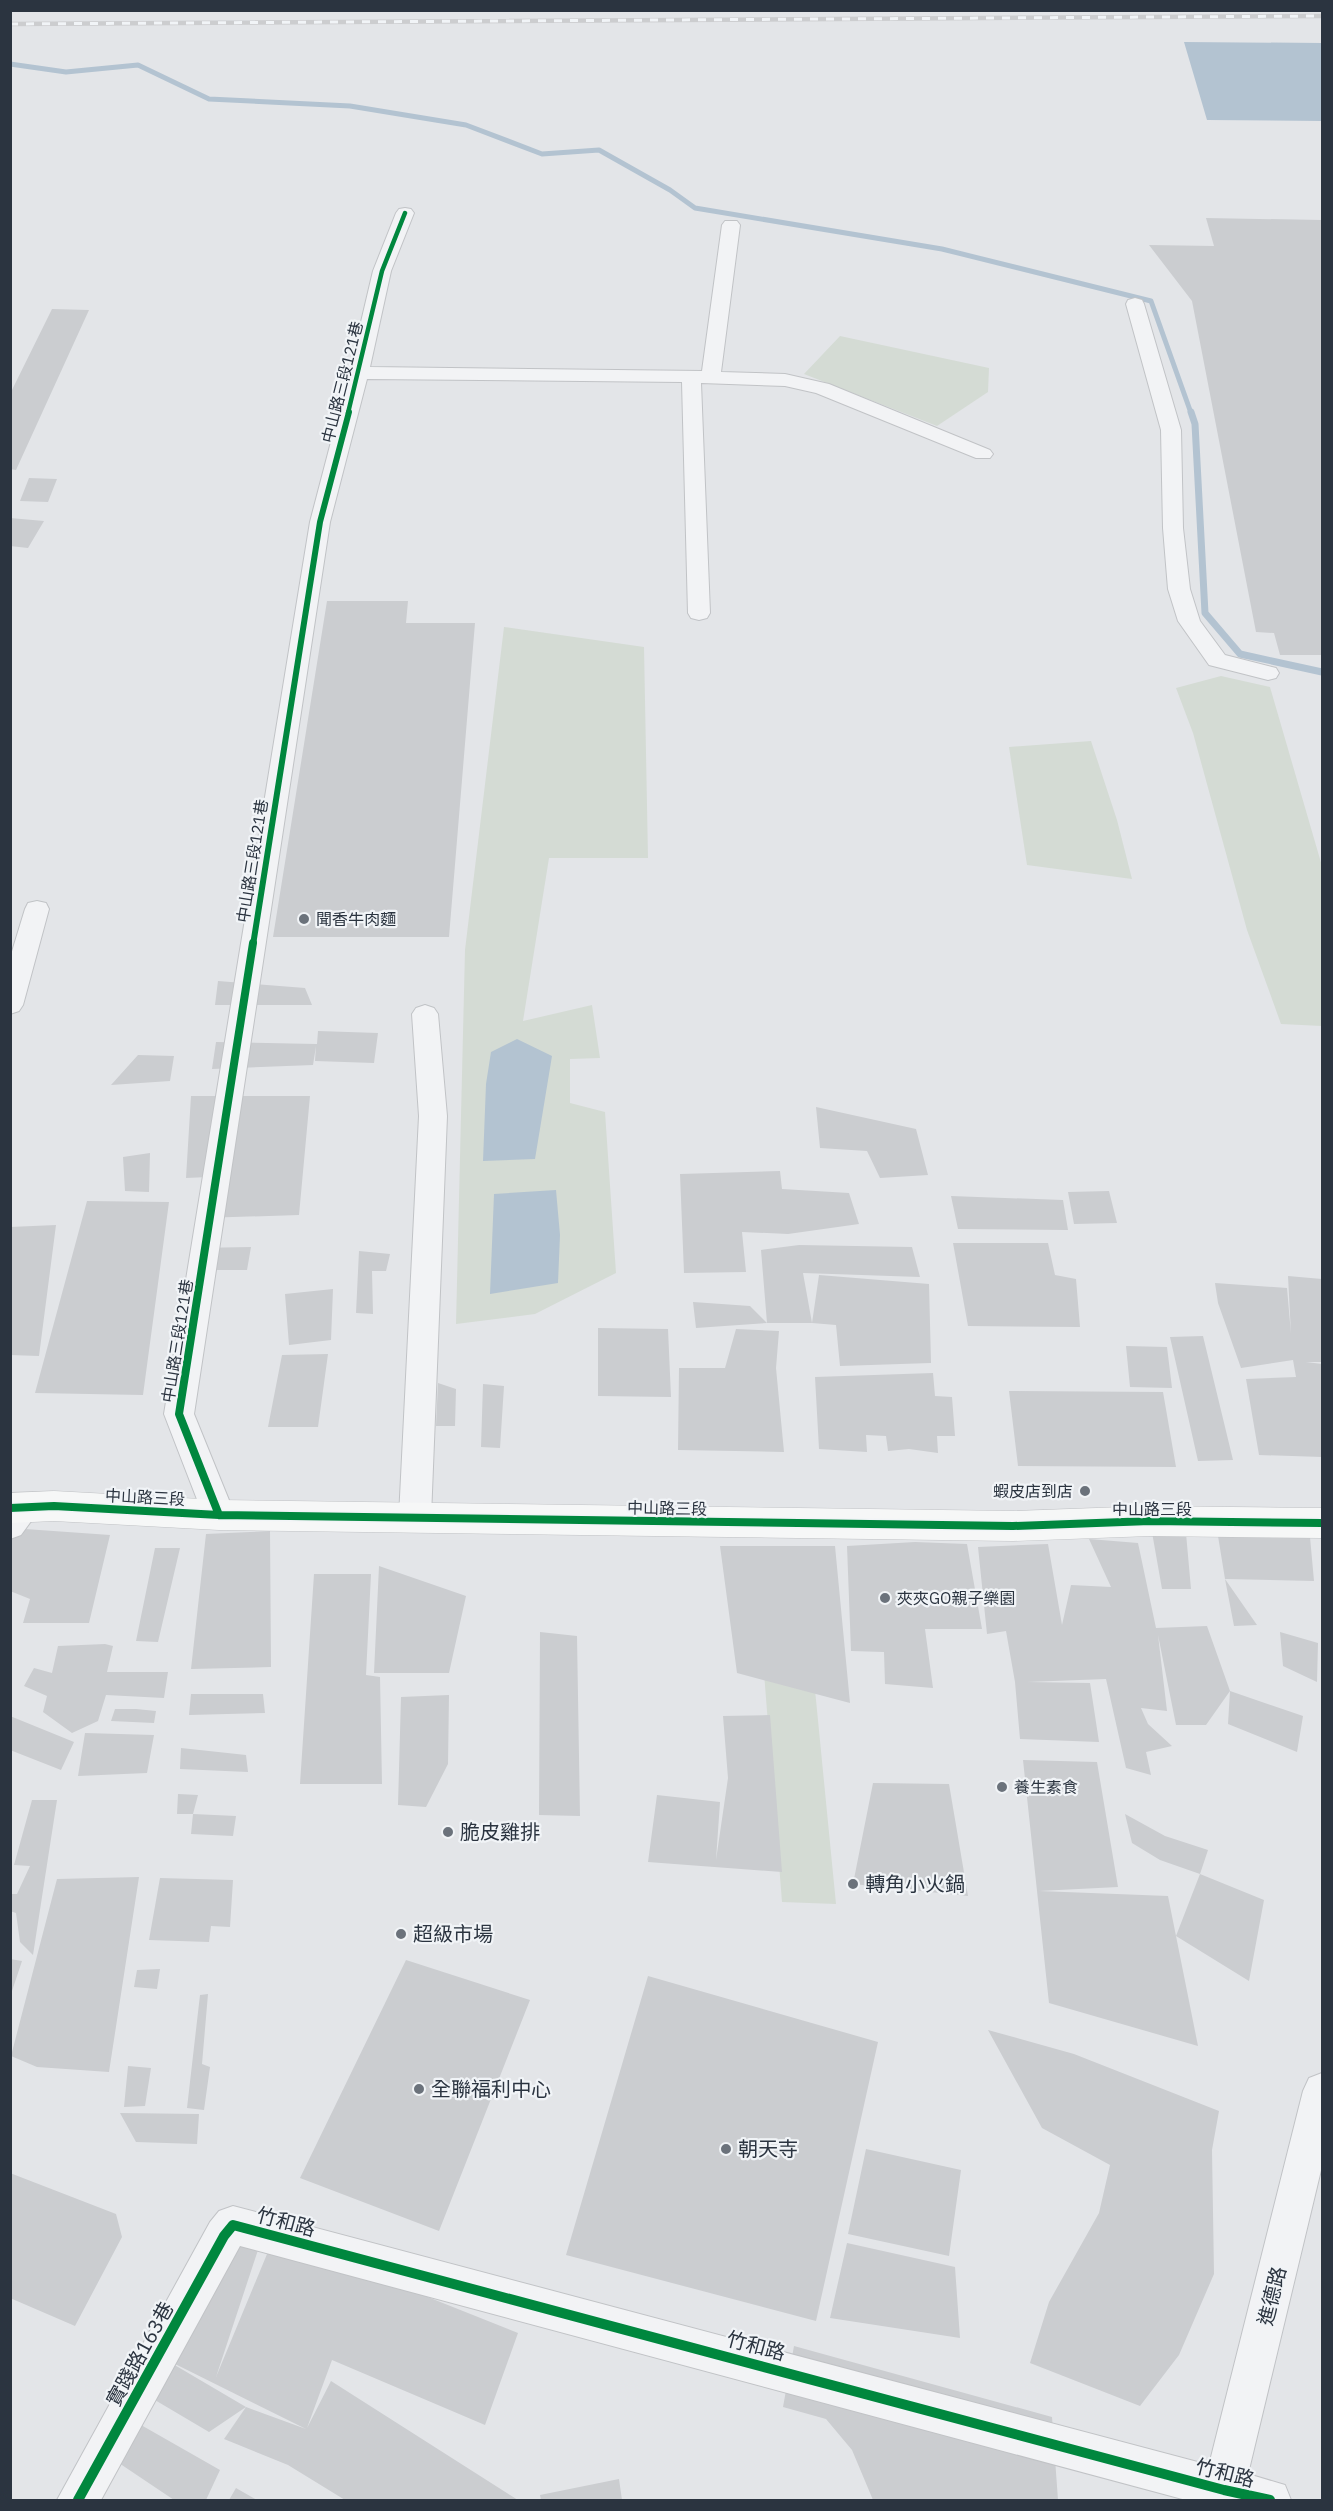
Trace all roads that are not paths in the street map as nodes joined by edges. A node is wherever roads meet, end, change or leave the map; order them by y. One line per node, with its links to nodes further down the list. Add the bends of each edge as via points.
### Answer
1 (405, 213): 4 (street, 中山路三段121巷, via 382,271)
2 (731, 225): 5 (street)
3 (1135, 304): 9 (street, via 1171,430 1173,528 1179,589 1189,621 1217,660)
4 (359, 373): 6 (street); 14 (street, 中山路三段121巷, via 320,522 179,1414)
5 (711, 377): 6 (street); 7 (street, via 784,380 822,388)
6 (691, 378): 8 (street)
7 (983, 454)
8 (699, 613)
9 (1269, 673)
10 (37, 909): 11 (street)
11 (10, 1005)
12 (425, 1014): 15 (street, via 433,1116)
13 (15, 1514): 14 (main road, 中山路三段, via 54,1506)
14 (219, 1515): 15 (main road, 中山路三段)
15 (415, 1517): 16 (main road, 中山路三段, via 1013,1526 1150,1521)
16 (1323, 1523)
17 (1323, 2091): 19 (street, 進德路)
18 (233, 2225): 19 (street, 竹和路, via 602,2322); 20 (street, 實踐路163巷)
19 (1223, 2495): 21 (street, 竹和路)
20 (78, 2500)
21 (1270, 2500)

